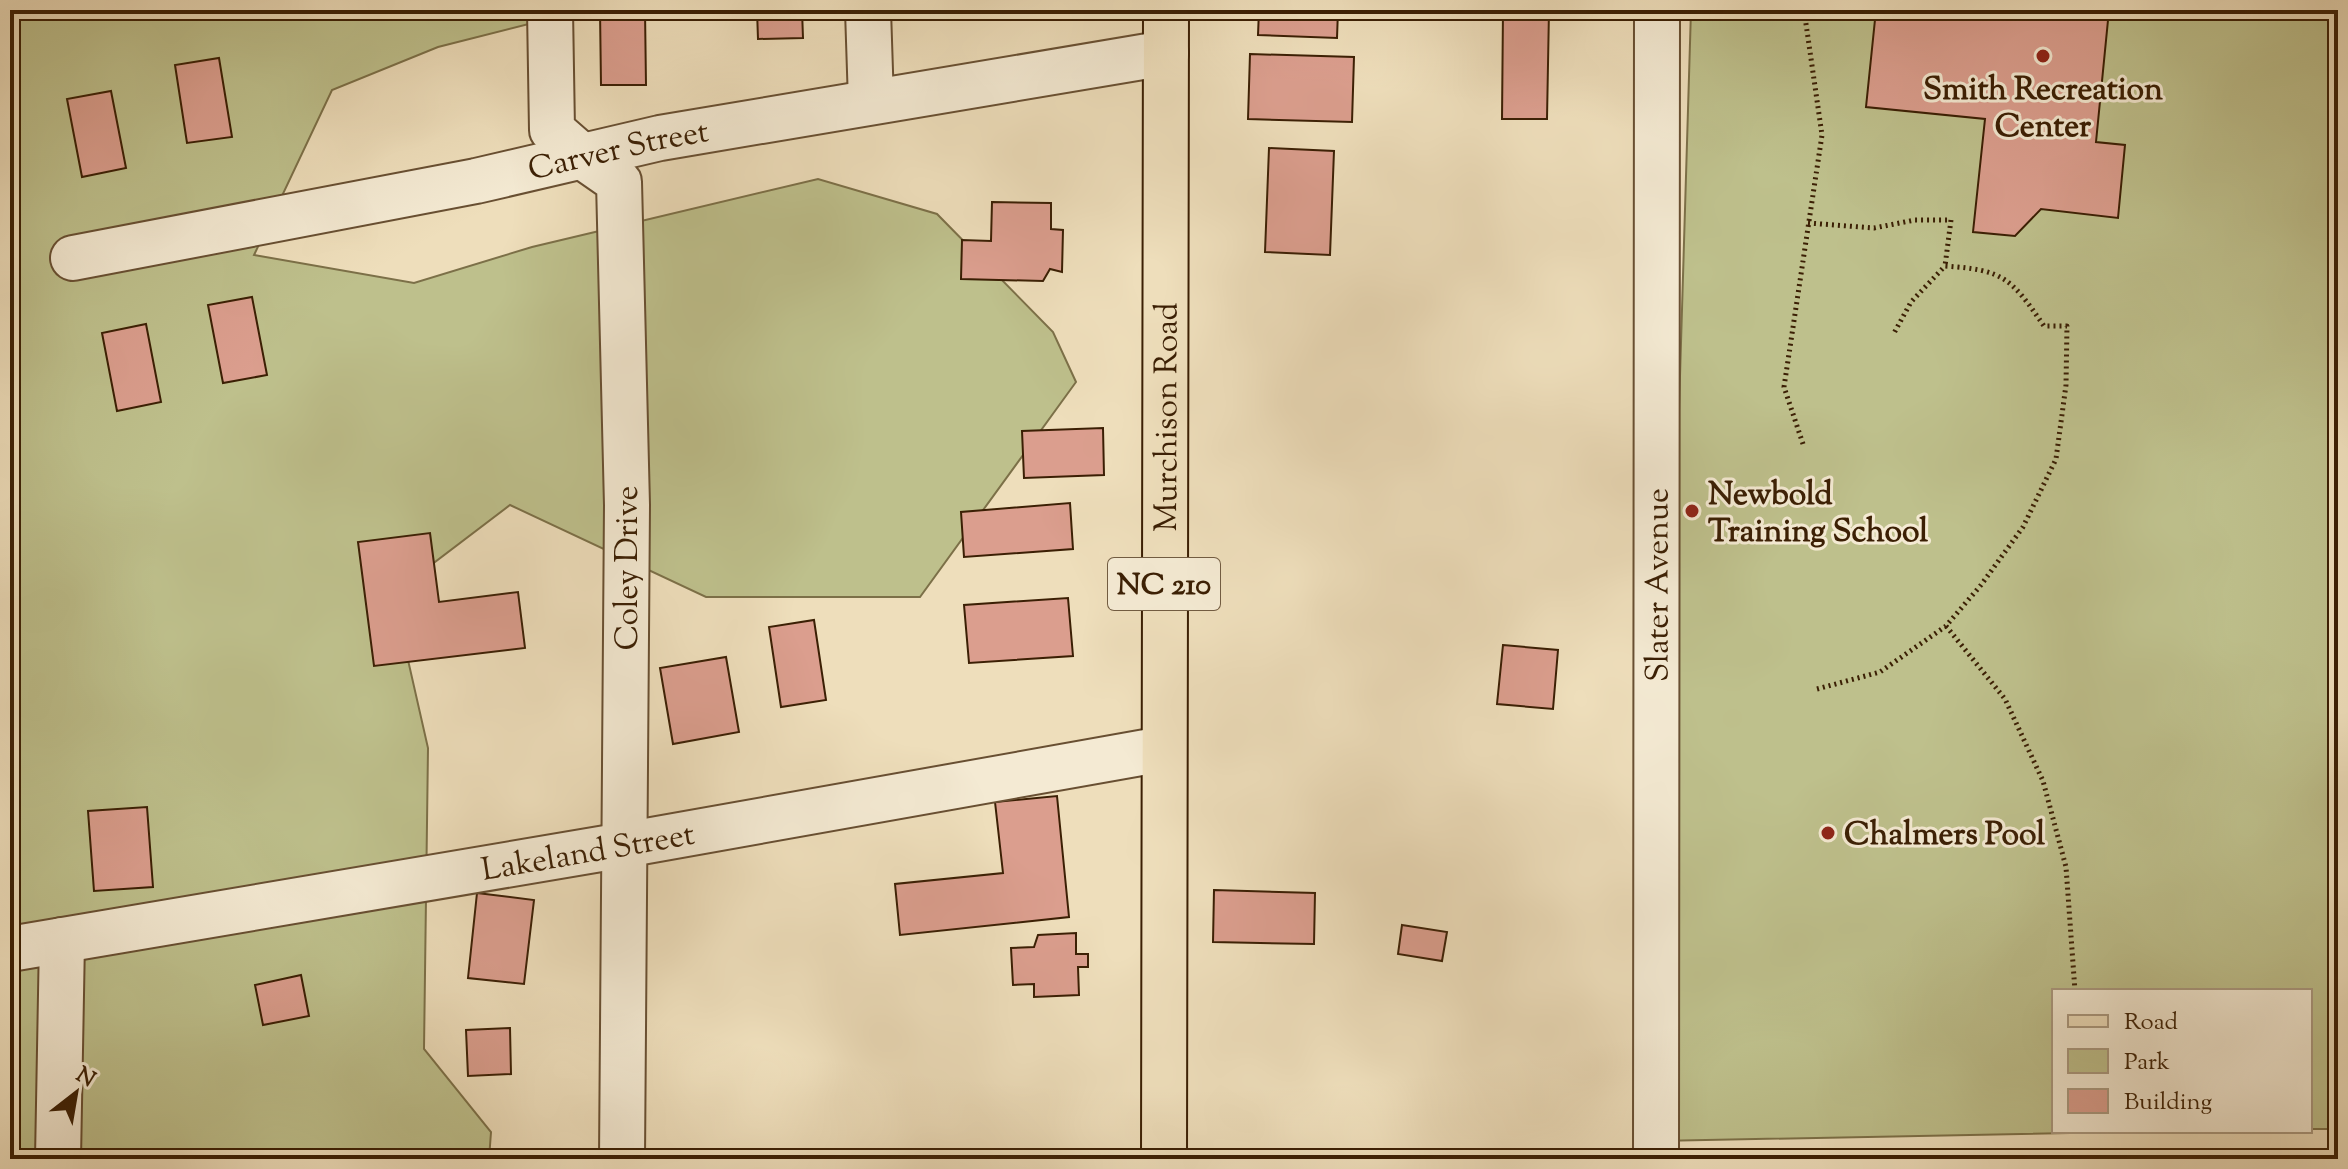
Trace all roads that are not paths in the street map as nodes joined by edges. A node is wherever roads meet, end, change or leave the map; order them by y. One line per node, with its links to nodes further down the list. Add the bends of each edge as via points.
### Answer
1 (550, 10): 7 (street, Coley Drive, via 552,130)
2 (868, 10): 6 (street)
3 (1166, 10): 5 (main road, Murchison Road / NC 210)
4 (1657, 10): 16 (street, Slater Avenue)
5 (1166, 53): 6 (street, Carver Street); 9 (main road, Murchison Road / NC 210)
6 (871, 102): 7 (street, Carver Street, via 660,138)
7 (583, 157): 8 (street, Carver Street); 10 (street, Coley Drive, via 619,182 627,505)
8 (73, 258)
9 (1163, 749): 10 (street, Lakeland Street); 15 (main road, Murchison Road / NC 210)
10 (624, 845): 11 (street, Lakeland Street); 14 (street, Coley Drive)
11 (62, 940): 12 (street, Lakeland Street); 13 (street)
12 (10, 949)
13 (58, 1159)
14 (622, 1159)
15 (1164, 1159)
16 (1656, 1159)

